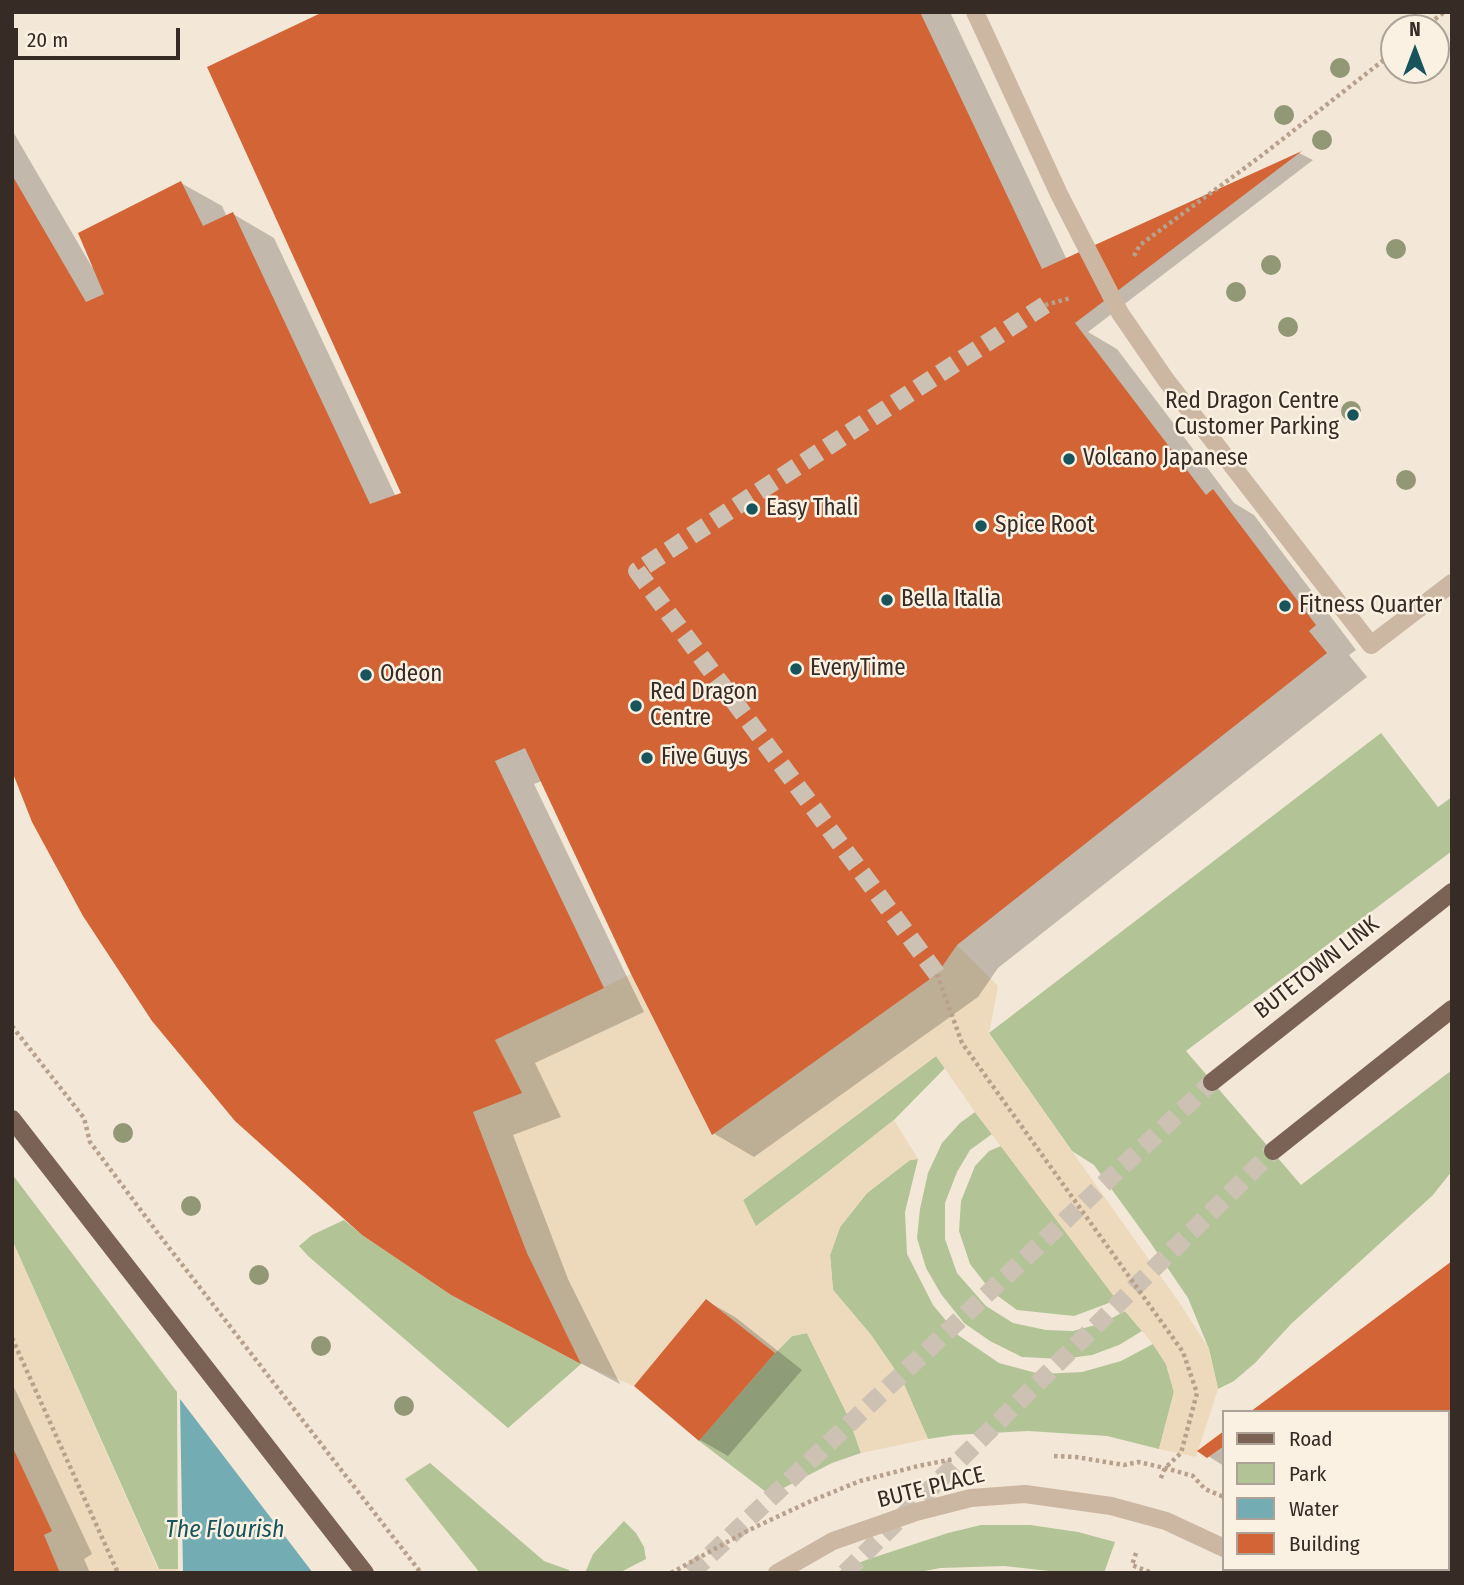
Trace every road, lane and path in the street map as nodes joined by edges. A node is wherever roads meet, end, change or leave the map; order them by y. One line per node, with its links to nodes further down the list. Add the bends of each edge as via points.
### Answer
1 (975, 12): 6 (street, via 1120,313 1370,645)
2 (1380, 63): 3 (path, via 1140,245)
3 (1130, 262)
4 (1077, 297): 5 (path)
5 (1045, 305)
6 (1452, 583)
7 (1452, 892): 11 (main road, BUTETOWN LINK)
8 (937, 974): 16 (path, via 962,1043 1183,1352 1197,1392 1181,1453)
9 (1452, 1009): 13 (main road)
10 (12, 1026): 23 (path, via 84,1118 90,1142 160,1236)
11 (1212, 1082)
12 (12, 1119): 22 (main road)
13 (1273, 1151)
14 (12, 1338): 21 (path)
15 (1138, 1462): 16 (path)
16 (1165, 1468): 17 (path); 18 (path, via 1193,1476 1205,1489)
17 (1158, 1486)
18 (1222, 1496)
19 (1138, 1545): 25 (path, via 1132,1565)
20 (1222, 1547): 24 (street, BUTE PLACE, via 1166,1521 1111,1506 1025,1494 971,1498 916,1512 833,1541)
21 (118, 1573)
22 (365, 1573)
23 (421, 1573)
24 (776, 1573)
25 (1152, 1573)

